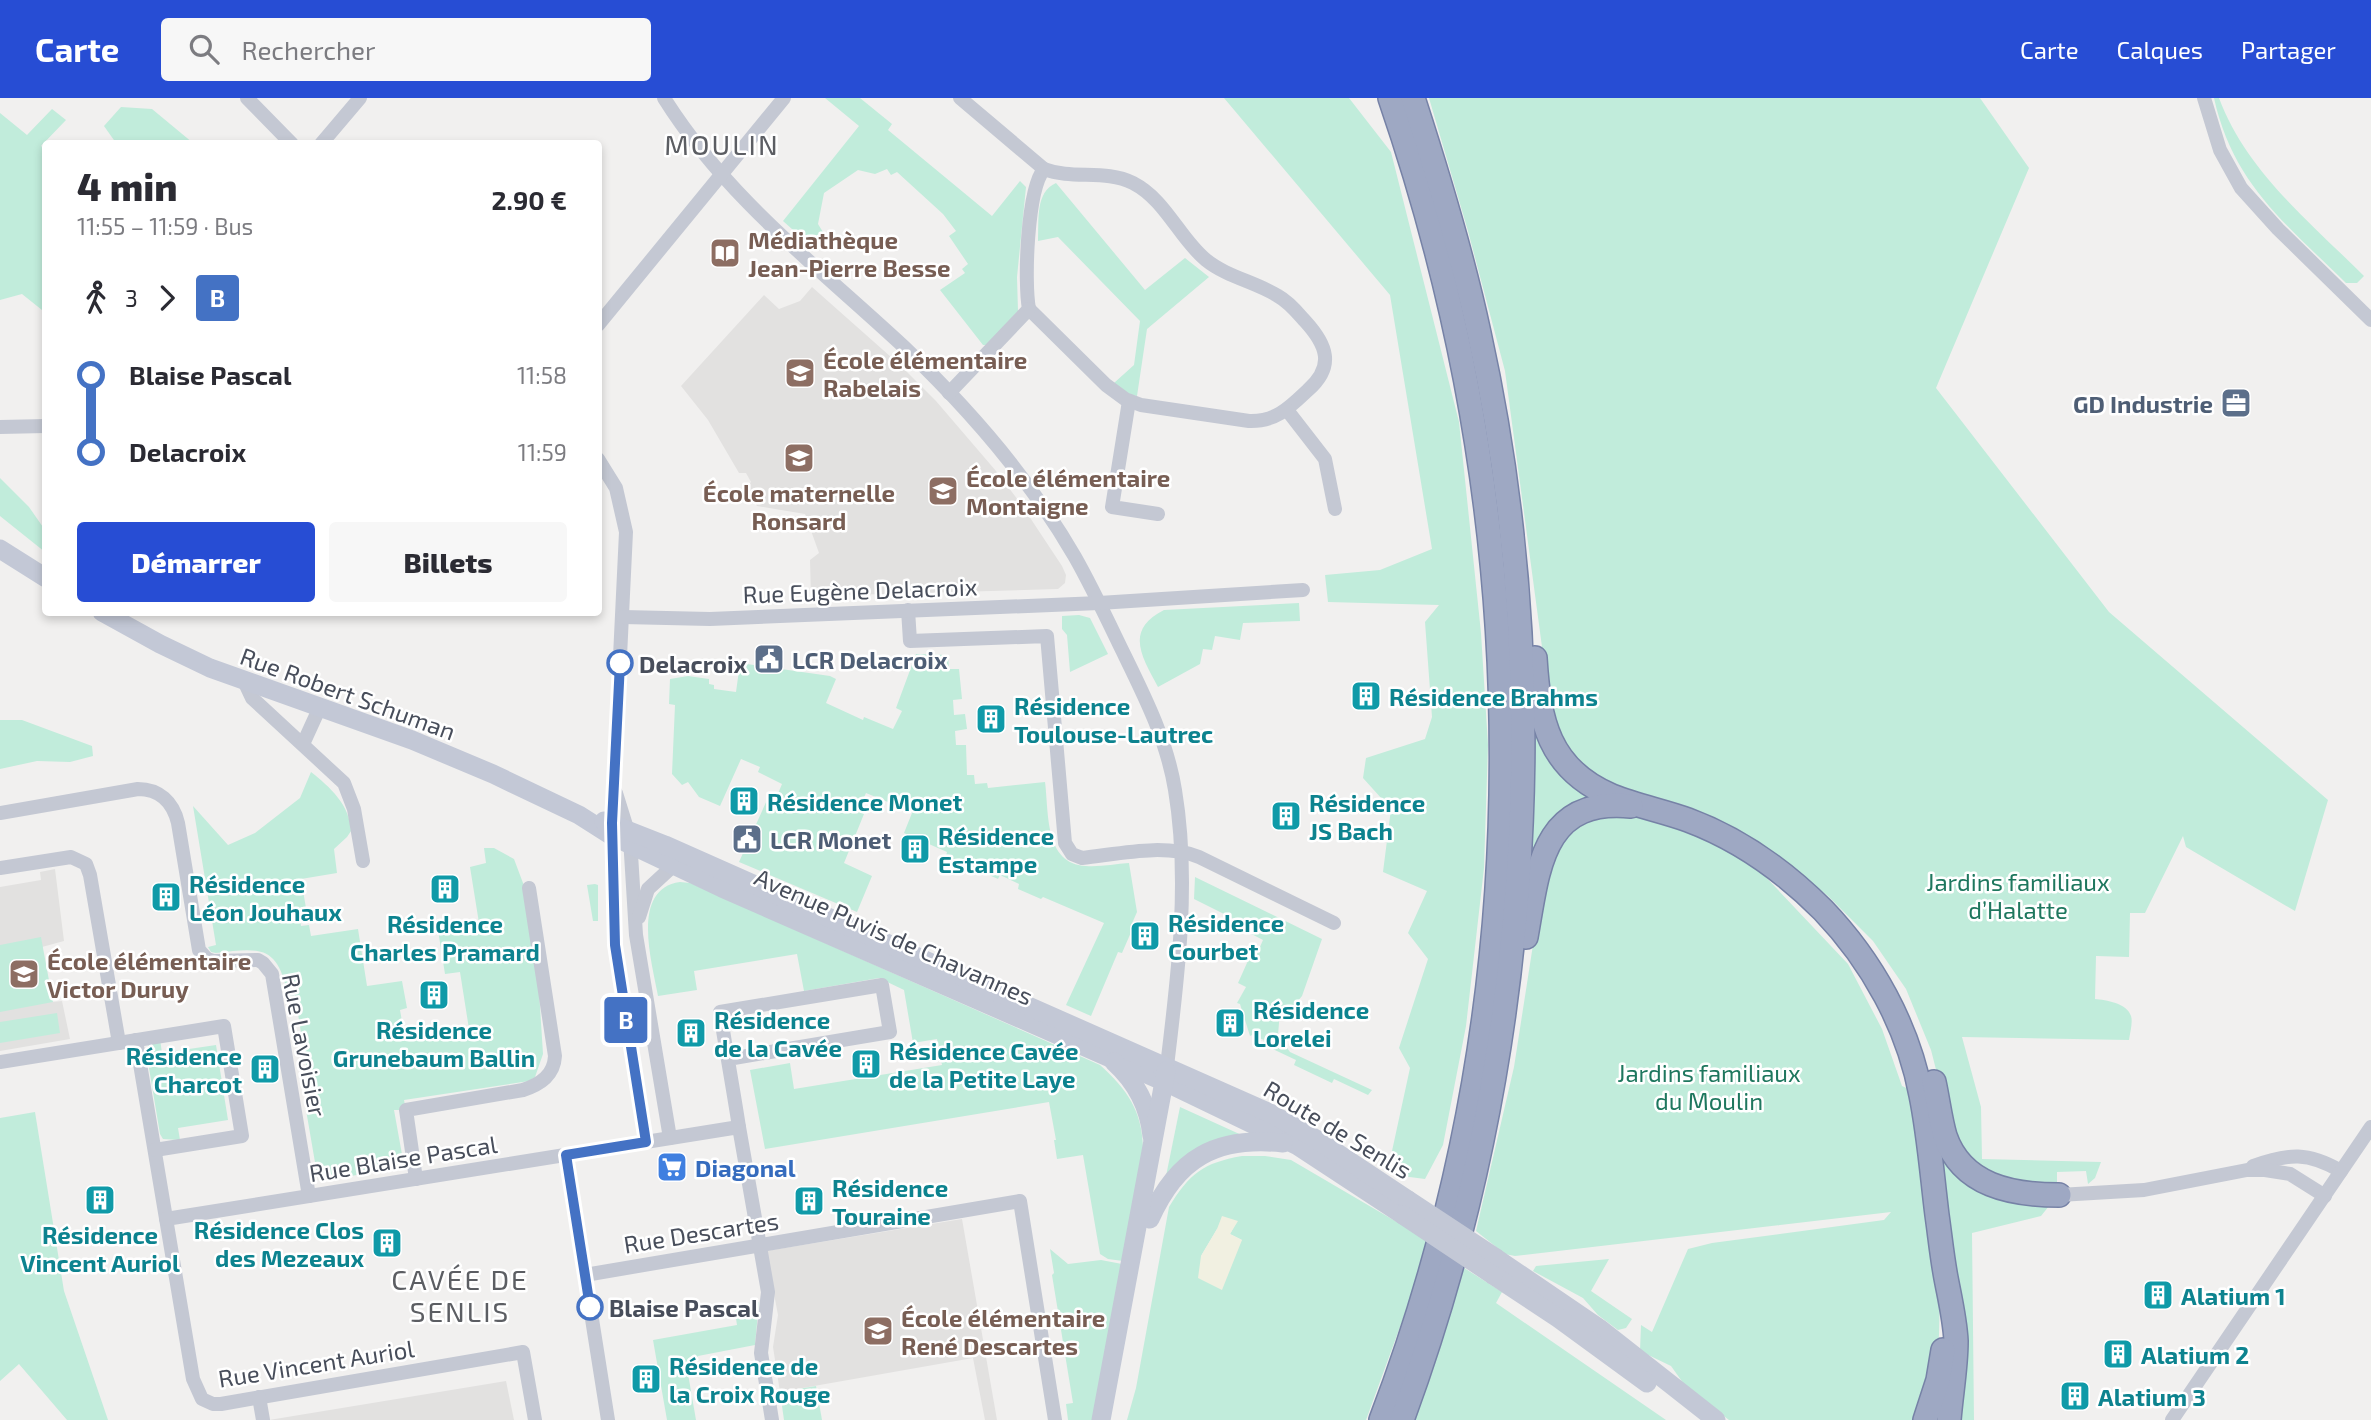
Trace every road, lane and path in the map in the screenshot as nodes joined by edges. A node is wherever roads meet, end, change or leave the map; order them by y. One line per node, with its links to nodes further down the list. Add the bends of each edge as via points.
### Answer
1 (247, 98): 9 (street)
2 (360, 98): 10 (street)
3 (664, 98): 12 (street)
4 (784, 98): 12 (street)
5 (1390, 98): 84 (highway, via 1443,271 1474,417 1495,581 1502,747 1495,904 1471,1101 1437,1252)
6 (1413, 98): 21 (highway, via 1461,257)
7 (2204, 98): 15 (street, via 2220,150 2241,188)
8 (964, 99): 11 (street)
9 (288, 140)
10 (324, 140)
11 (1044, 169): 13 (street, via 1033,198 1026,280); 18 (street, via 1108,175 1133,183 1155,199 1207,261 1289,303 1320,339 1325,359 1320,378)
12 (721, 176): 14 (street); 16 (street)
13 (1029, 309): 16 (street); 17 (street, via 1106,385)
14 (602, 320)
15 (2371, 320)
16 (949, 393): 28 (street, via 1032,491)
17 (1129, 401): 18 (street, via 1259,421); 24 (street, via 1112,507)
18 (1287, 410): 23 (street, via 1325,459)
19 (42, 426): 20 (street)
20 (0, 427)
21 (1498, 440): 35 (highway, via 1527,558 1537,693 1548,736 1566,762 1591,784); 54 (highway, via 1517,587 1522,746 1514,919)
22 (602, 465): 31 (street, via 616,488 624,521)
23 (1335, 509)
24 (1158, 514)
25 (0, 549): 26 (main road)
26 (42, 575)
27 (1303, 590): 28 (street, Rue Eugène Delacroix)
28 (1099, 603): 29 (street, Rue Eugène Delacroix); 39 (street, via 1164,743 1176,793)
29 (908, 610): 31 (street, Rue Eugène Delacroix, via 710,619); 39 (street, via 910,641 1047,636 1065,843 1072,854 1082,858)
30 (109, 616): 32 (main road, Rue Robert Schuman, via 171,650)
31 (623, 617): 38 (street, via 614,789)
32 (244, 681): 33 (main road, Rue Robert Schuman); 34 (street, via 252,698)
33 (319, 709): 34 (street); 37 (main road, Rue Robert Schuman, via 454,757)
34 (303, 744): 40 (street, via 348,790)
35 (1646, 808): 47 (highway, via 1711,830 1771,866 1825,913); 54 (highway, via 1611,806 1587,811 1563,825 1546,845)
36 (0, 813): 67 (street, Rue Lavoisier, via 138,789 158,793 170,803 199,950 213,961 258,960 272,974)
37 (579, 815): 38 (main road, Avenue Puvis de Chavannes)
38 (621, 834): 41 (main road, Avenue Puvis de Chavannes); 45 (street); 46 (street); 53 (main road, Avenue Puvis de Chavannes)
39 (1181, 851): 44 (street); 53 (street)
40 (363, 861)
41 (674, 865): 45 (street, via 648,890); 50 (main road, Avenue Puvis de Chavannes)
42 (0, 868): 49 (street, via 71,857 86,864)
43 (529, 888): 65 (street, via 555,1056 552,1070 541,1083 523,1090 406,1110)
44 (1334, 923)
45 (636, 935): 46 (street); 57 (street)
46 (614, 937): 58 (street)
47 (1865, 964): 66 (highway, via 1899,1002 1919,1034 1945,1134 1959,1161 1982,1181 2005,1191); 75 (highway, via 1895,1014 1917,1078)
48 (136, 1040): 49 (street); 60 (street, Rue Vincent Auriol); 60 (street, via 224,1026 242,1136)
49 (120, 1043): 52 (street)
50 (1105, 1055): 53 (main road, Avenue Puvis de Chavannes); 62 (main road, via 1128,1076 1144,1104)
51 (728, 1059): 51 (street, via 720,1012 882,985 890,1032); 55 (street)
52 (0, 1062)
53 (1171, 1076): 59 (main road, Route de Senlis); 62 (main road); 69 (main road, Route de Senlis, via 1284,1120); 71 (main road)
54 (1492, 1090): 85 (highway, via 1451,1270)
55 (739, 1127): 57 (street, Rue Blaise Pascal); 72 (street)
56 (2371, 1127): 63 (street)
57 (670, 1138): 58 (street, Rue Blaise Pascal)
58 (646, 1142): 61 (street, Rue Blaise Pascal)
59 (1298, 1146): 69 (main road, Route de Senlis); 71 (main road, via 1249,1142 1199,1157 1167,1186)
60 (155, 1150): 70 (street, Rue Vincent Auriol)
61 (566, 1155): 65 (street, Rue Blaise Pascal); 74 (street)
62 (1152, 1155): 82 (main road)
63 (2342, 1171): 64 (street, via 2321,1160 2295,1155); 68 (street)
64 (2234, 1172): 66 (street, via 2144,1190); 68 (street, via 2282,1172)
65 (416, 1179): 67 (street, Rue Blaise Pascal)
66 (2059, 1195)
67 (309, 1196): 70 (street, Rue Blaise Pascal)
68 (2325, 1196): 90 (street)
69 (1406, 1208): 73 (main road, bridge)
70 (166, 1219): 76 (street, Rue Vincent Auriol, via 198,1394 213,1404)
71 (1150, 1219): 83 (main road)
72 (759, 1246): 74 (street, Rue Descartes); 80 (street, via 768,1292 761,1353); 81 (street, Rue Descartes, via 1020,1201)
73 (1495, 1267): 86 (main road); 87 (main road, via 1590,1321)
74 (585, 1275): 79 (street)
75 (1946, 1277): 88 (highway, via 1943,1350); 89 (highway, via 1955,1338)
76 (259, 1397): 77 (street); 78 (street, Rue Vincent Auriol, via 523,1352)
77 (263, 1420)
78 (535, 1420)
79 (608, 1420)
80 (772, 1420)
81 (1055, 1420)
82 (1101, 1420)
83 (1112, 1420)
84 (1381, 1420)
85 (1402, 1420)
86 (1695, 1420)
87 (1716, 1420)
88 (1926, 1420)
89 (1949, 1420)
90 (2172, 1420)

